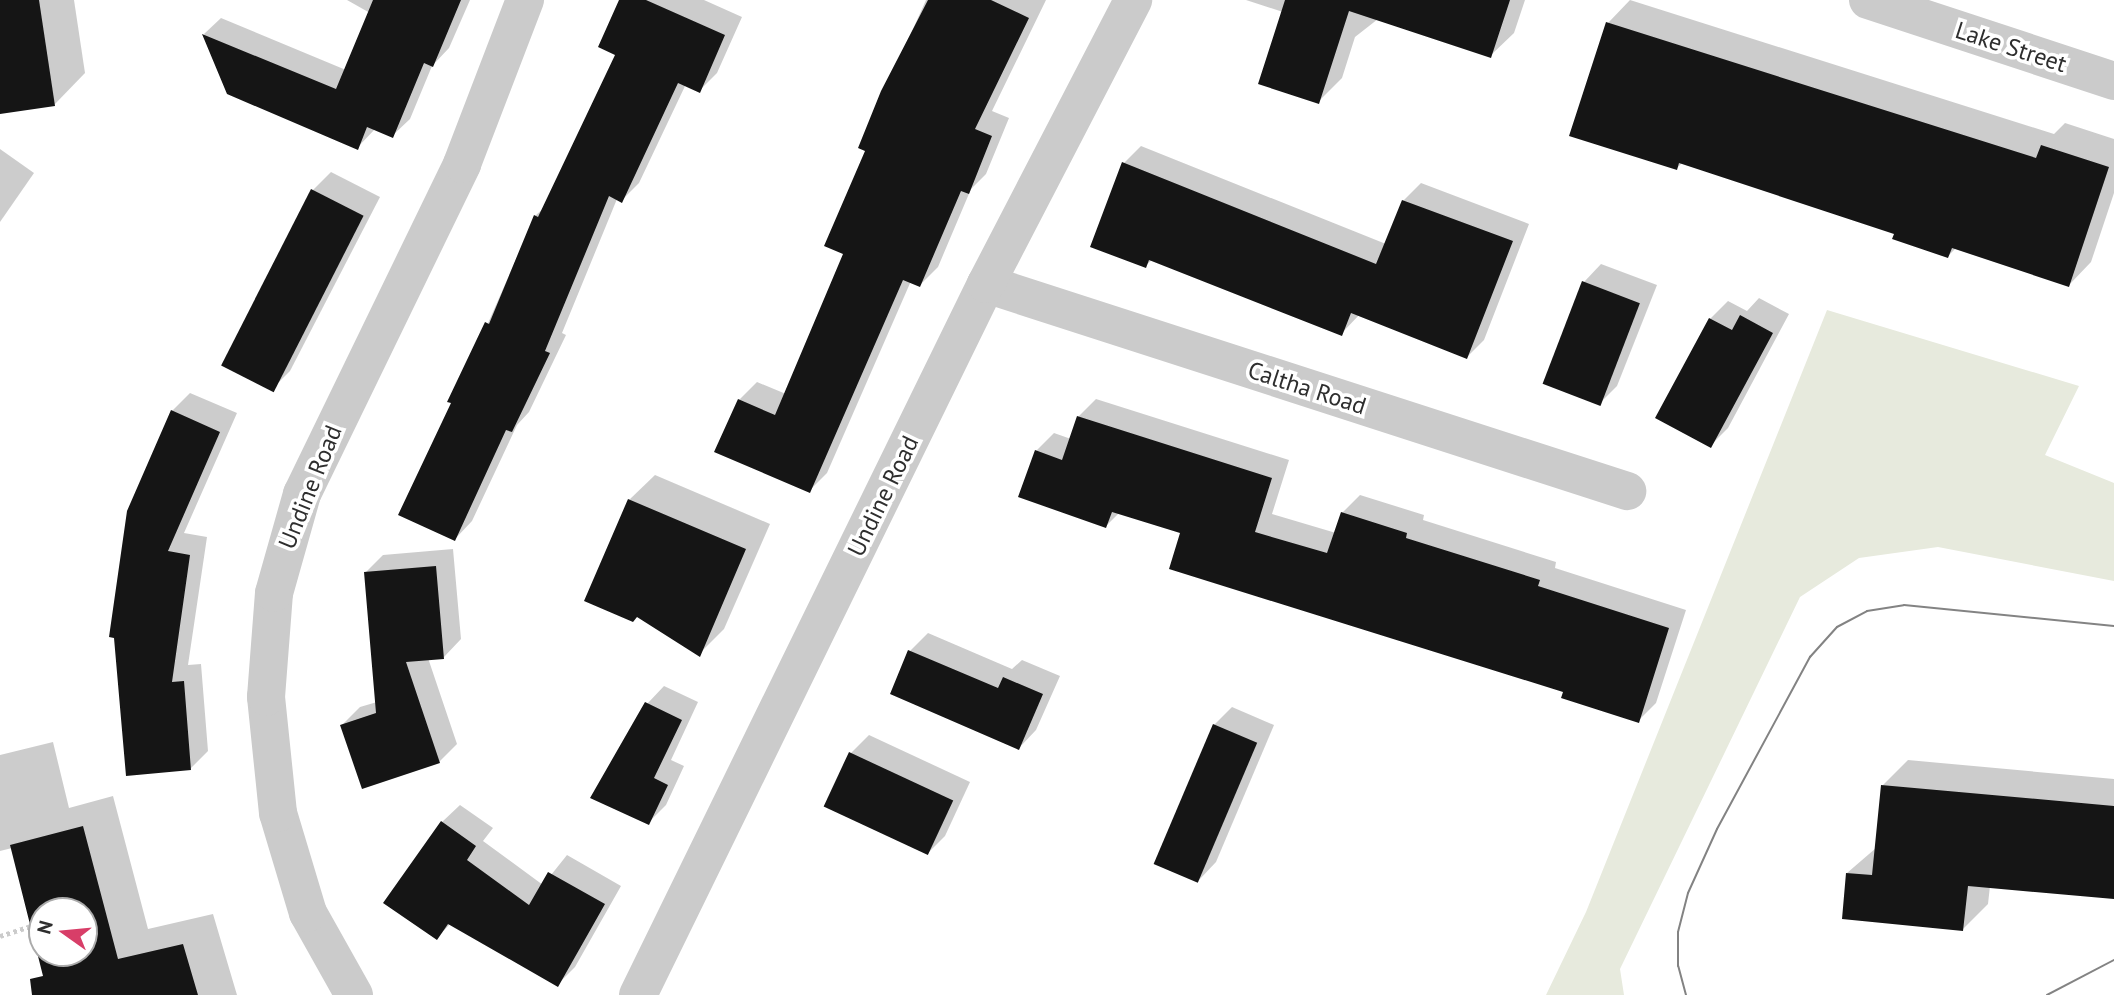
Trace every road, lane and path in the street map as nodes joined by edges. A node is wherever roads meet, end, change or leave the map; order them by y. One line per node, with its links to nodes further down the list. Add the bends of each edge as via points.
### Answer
1 (525, 0): 9 (street, Undine Road, via 462,164 302,494 271,615 266,697 278,813 308,913)
2 (1133, 0): 5 (street, Undine Road)
3 (1868, 0): 4 (street, Lake Street)
4 (2114, 81)
5 (986, 284): 6 (street, Caltha Road); 10 (street, Undine Road)
6 (1627, 491)
7 (28, 927): 8 (path)
8 (0, 936)
9 (354, 995)
10 (638, 995)

